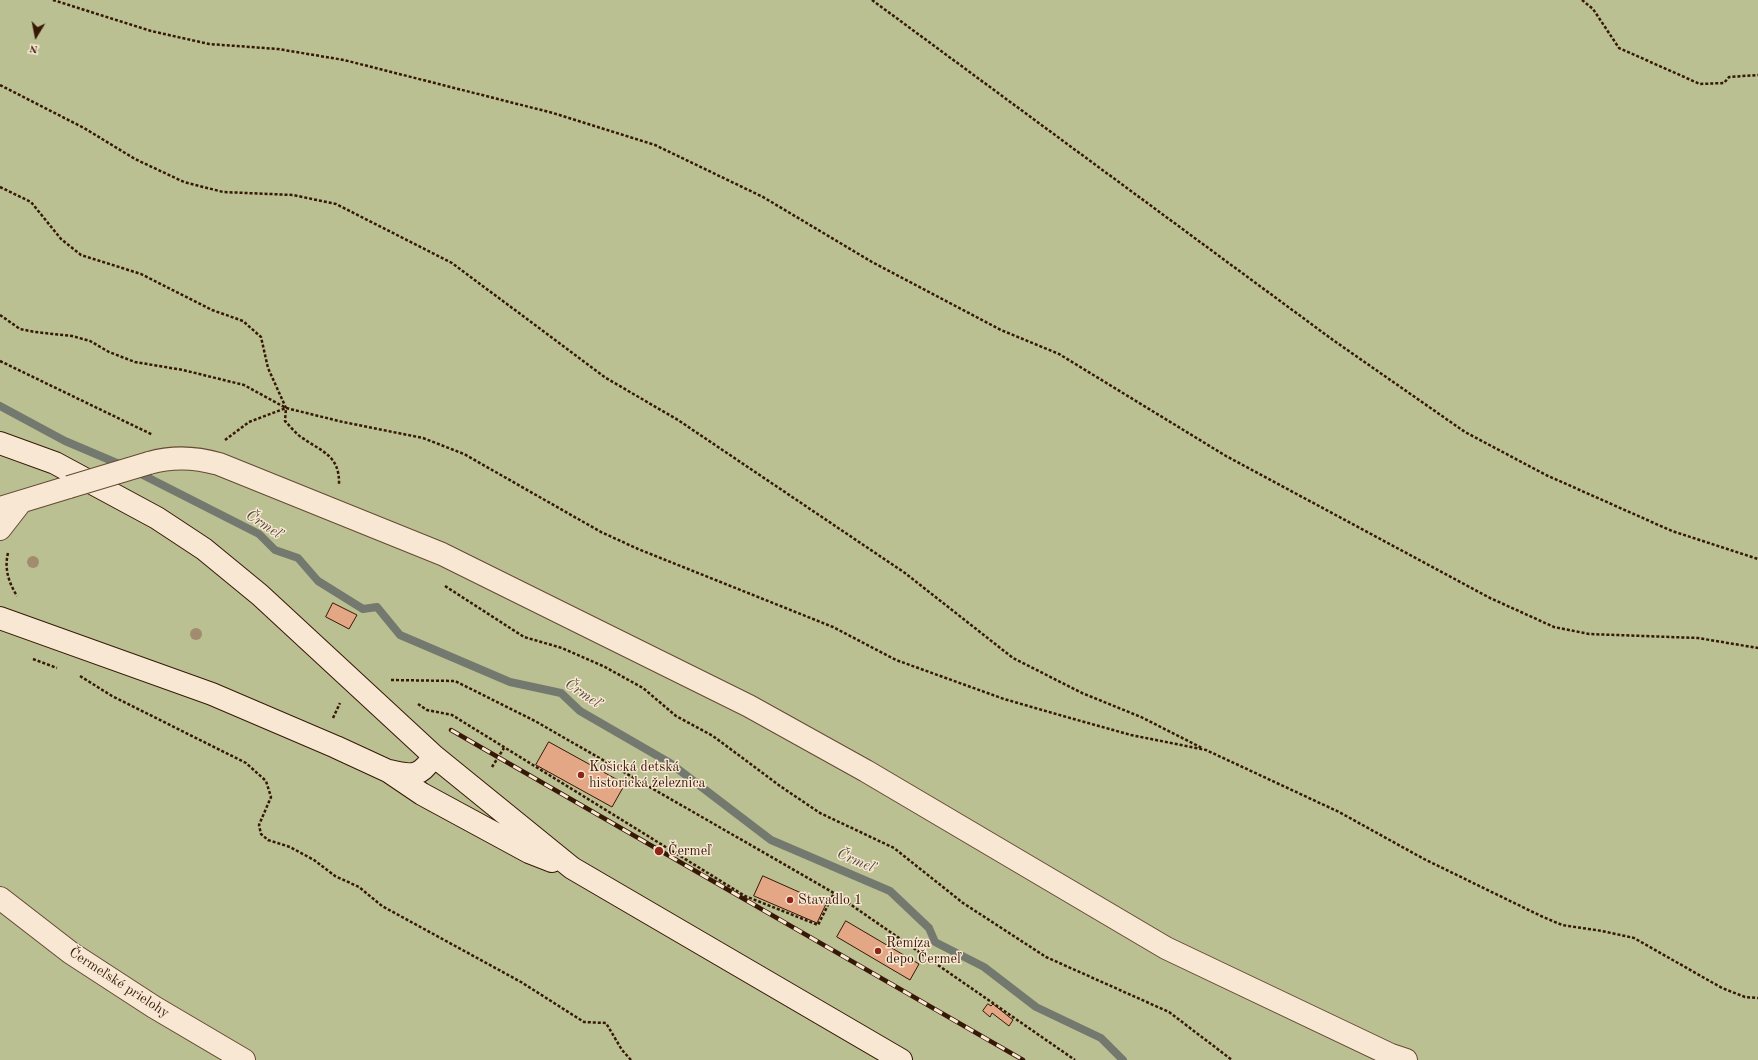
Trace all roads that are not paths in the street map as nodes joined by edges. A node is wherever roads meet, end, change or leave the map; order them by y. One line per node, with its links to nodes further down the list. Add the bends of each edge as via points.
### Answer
1 (0, 443): 6 (street, via 55,463 157,518 204,549 266,600)
2 (21, 502): 3 (street); 4 (street); 12 (street, bridge, via 148,463 178,458 210,461 234,469 442,554 749,706 1166,948)
3 (0, 508)
4 (0, 529)
5 (4, 616): 7 (street, via 212,694)
6 (434, 756): 7 (street, via 419,774 406,775); 8 (street)
7 (388, 771): 8 (street, via 422,794 529,852)
8 (572, 868): 11 (street)
9 (0, 898): 10 (street, Čermeľské prielohy, via 71,953 154,1007)
10 (244, 1060)
11 (901, 1060)
12 (1406, 1060)

